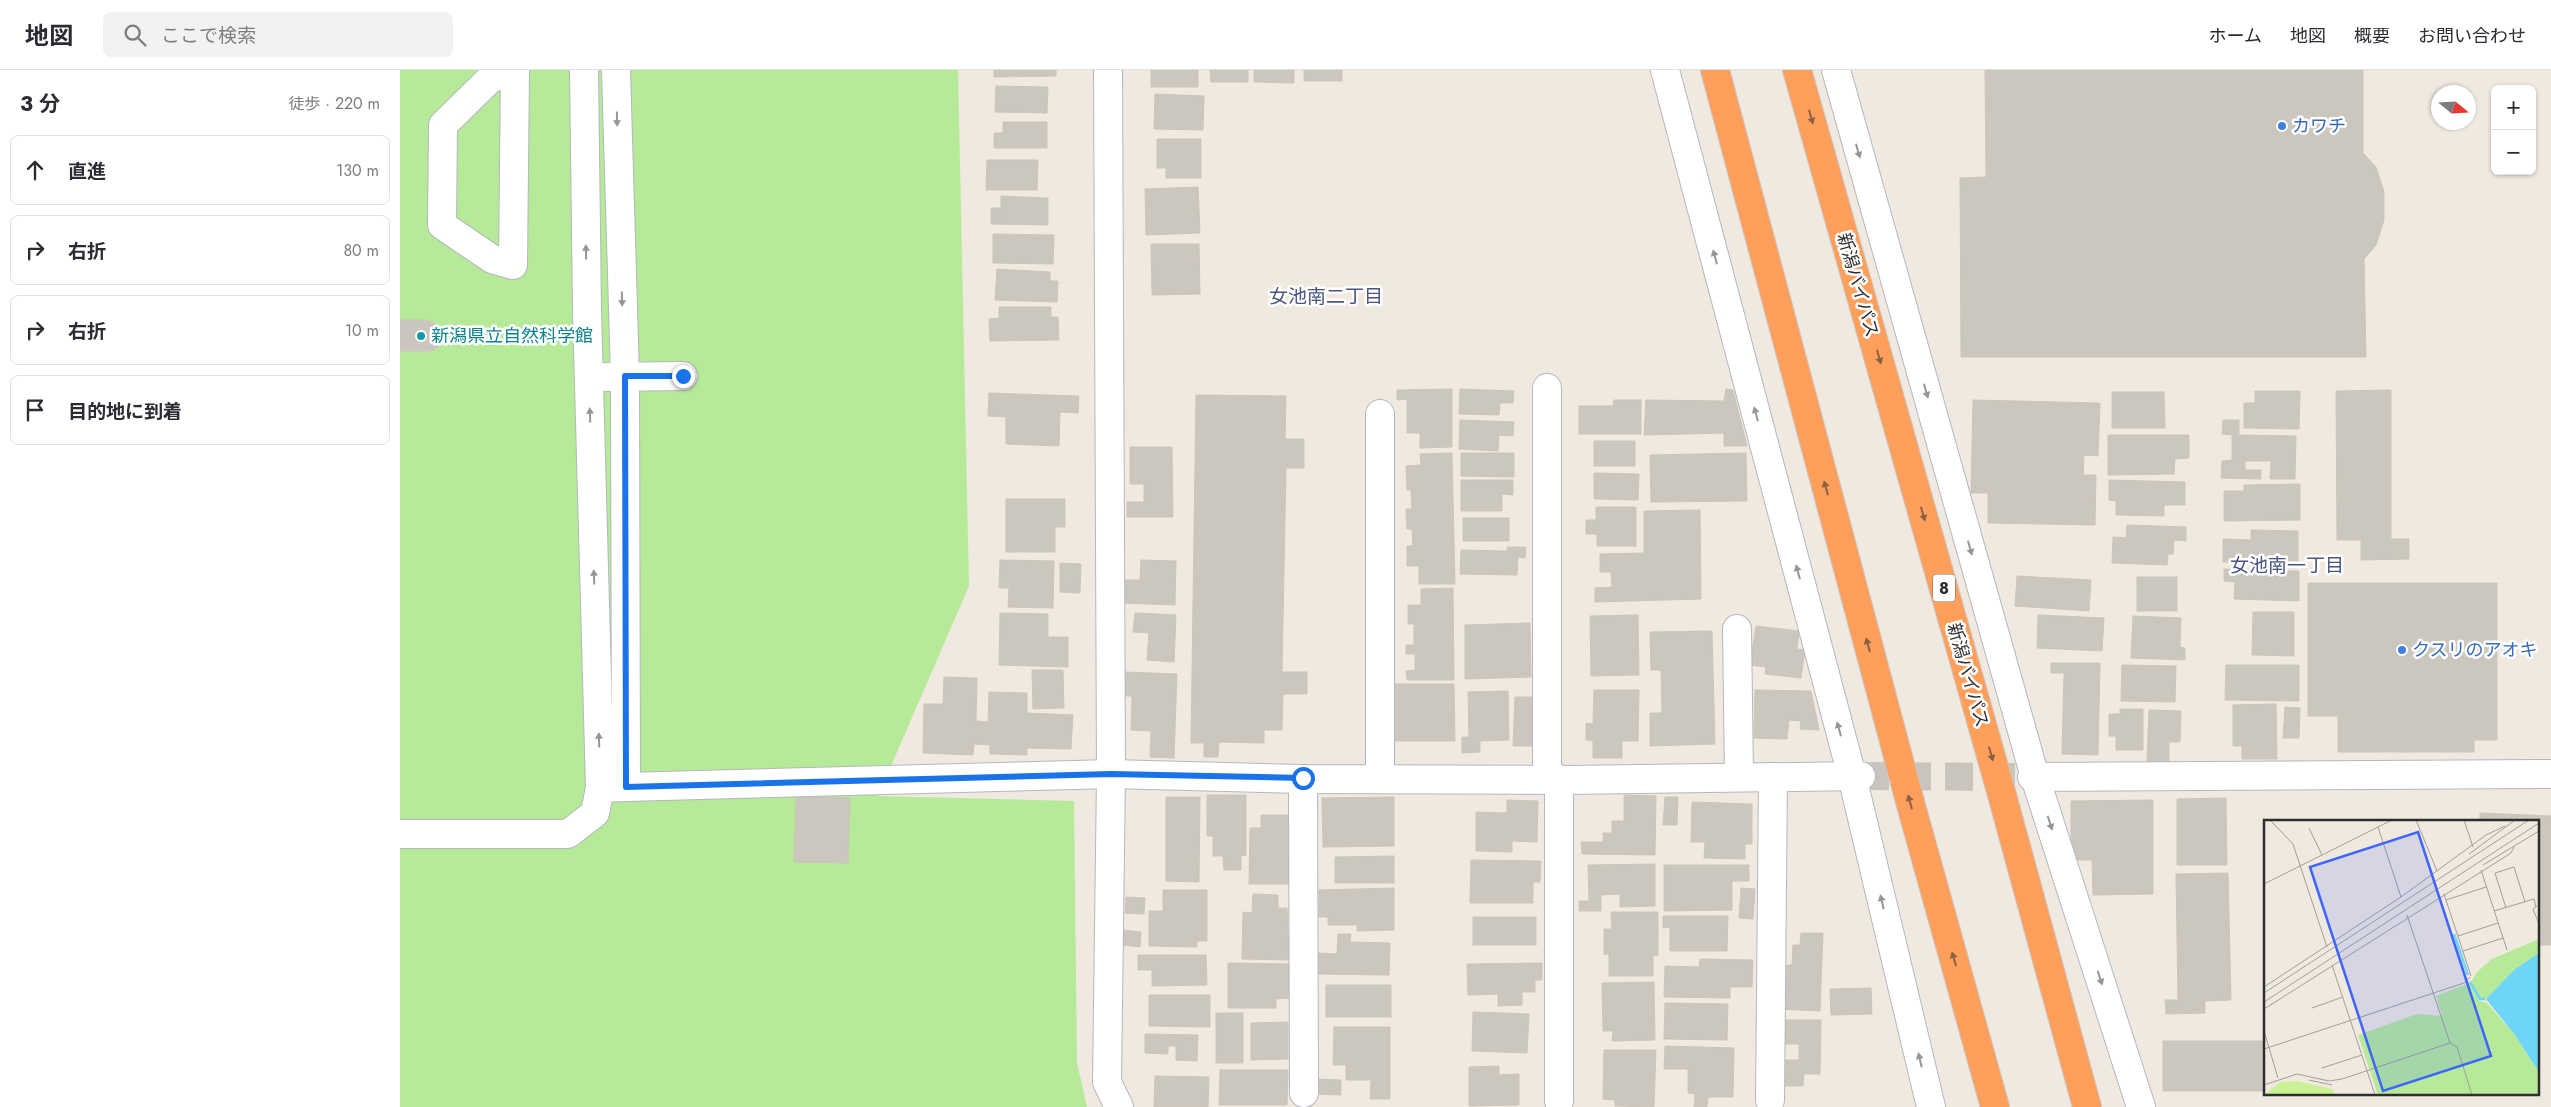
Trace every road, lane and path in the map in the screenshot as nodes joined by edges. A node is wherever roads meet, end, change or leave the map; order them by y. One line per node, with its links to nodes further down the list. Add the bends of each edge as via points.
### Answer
1 (584, 70): 11 (street, one-way to 1)
2 (616, 70): 9 (street, one-way to 9)
3 (1108, 70): 15 (street)
4 (1666, 70): 17 (street, one-way to 4)
5 (1715, 70): 26 (highway, one-way to 5)
6 (1797, 70): 34 (highway, 新潟バイパス / 8, one-way to 34)
7 (1836, 70): 20 (street, one-way to 20)
8 (515, 71): 8 (street, via 515,135 513,265 492,259 442,225 443,125 491,78)
9 (625, 376): 10 (street); 11 (street); 24 (street)
10 (683, 376)
11 (589, 377): 24 (street, one-way to 11)
12 (1548, 388): 23 (street)
13 (1380, 414): 22 (street)
14 (1737, 629): 18 (street)
15 (1111, 774): 21 (street); 24 (street); 30 (street, via 1107,1082)
16 (2551, 774): 20 (street)
17 (1856, 776): 19 (street); 31 (street, one-way to 17)
18 (1739, 777): 19 (street); 23 (street)
19 (1773, 777): 28 (street)
20 (2033, 777): 35 (street, one-way to 35)
21 (1303, 778): 22 (street); 27 (street)
22 (1380, 778): 23 (street)
23 (1553, 779): 29 (street)
24 (613, 788): 25 (street, via 595,813 568,834)
25 (400, 834)
26 (1965, 997): 32 (highway); 33 (highway)
27 (1304, 1093)
28 (1770, 1100)
29 (1559, 1101)
30 (1119, 1107)
31 (1931, 1107)
32 (1987, 1107)
33 (1995, 1107)
34 (2087, 1107)
35 (2141, 1107)

